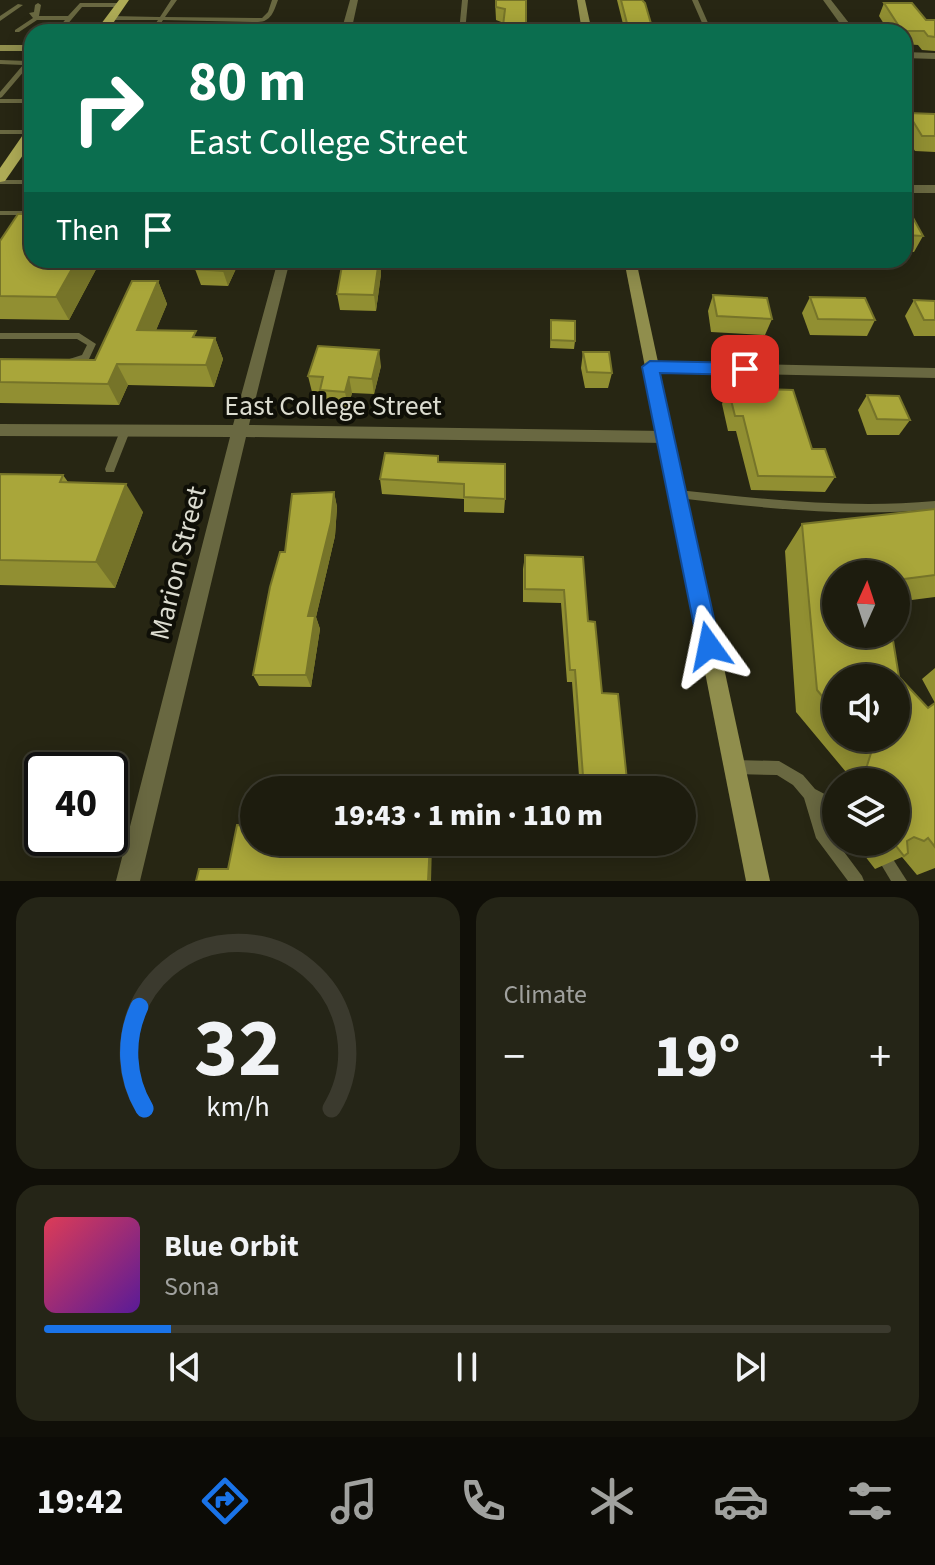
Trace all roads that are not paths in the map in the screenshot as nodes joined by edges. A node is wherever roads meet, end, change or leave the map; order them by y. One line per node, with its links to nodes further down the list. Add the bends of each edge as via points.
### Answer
1 (174, 0): 12 (lane)
2 (275, 0): 13 (lane, via 271,13)
3 (354, 0): 19 (street)
4 (465, 0): 20 (lane)
5 (581, 0): 21 (street)
6 (695, 0): 22 (lane)
7 (827, 0): 23 (street)
8 (122, 3): 10 (lane, via 80,5); 11 (main road)
9 (35, 12): 9 (lane, via 20,27); 10 (lane)
10 (69, 18): 15 (lane)
11 (111, 18): 12 (lane); 16 (main road)
12 (162, 19): 13 (lane); 17 (lane)
13 (256, 20): 18 (lane)
14 (1, 21): 14 (lane, via 17,9)
15 (64, 24)
16 (107, 24)
17 (158, 24)
18 (254, 24)
19 (348, 24)
20 (463, 24)
21 (586, 24)
22 (706, 24)
23 (845, 24)
24 (0, 48): 25 (street)
25 (24, 48)
26 (912, 55): 27 (street)
27 (935, 56)
28 (0, 62): 29 (lane)
29 (24, 63)
30 (0, 69): 31 (lane)
31 (22, 69): 32 (lane)
32 (0, 98): 33 (lane)
33 (24, 100)
34 (0, 132): 35 (lane)
35 (24, 132)
36 (24, 152): 37 (main road)
37 (0, 180): 38 (lane)
38 (24, 182)
39 (912, 189): 40 (street)
40 (935, 189)
41 (0, 213): 42 (lane)
42 (24, 213)
43 (24, 217): 44 (lane)
44 (16, 226)
45 (282, 268): 53 (street, Marion Street)
46 (631, 268): 49 (street)
47 (0, 336): 48 (lane, via 79,336 92,344 86,357)
48 (52, 363)
49 (650, 367): 50 (street); 54 (street)
50 (935, 373)
51 (0, 430): 52 (street, East College Street)
52 (125, 431): 53 (street, East College Street); 55 (lane)
53 (241, 431): 54 (street, East College Street); 62 (street, Marion Street)
54 (666, 437): 56 (street)
55 (110, 469)
56 (678, 494): 57 (lane, via 836,508); 58 (street)
57 (935, 505)
58 (734, 767): 59 (lane, via 779,768); 63 (street)
59 (810, 794): 60 (lane); 64 (lane, via 821,833)
60 (822, 800)
61 (886, 861): 65 (lane)
62 (128, 881)
63 (758, 881)
64 (857, 881)
65 (900, 881)

